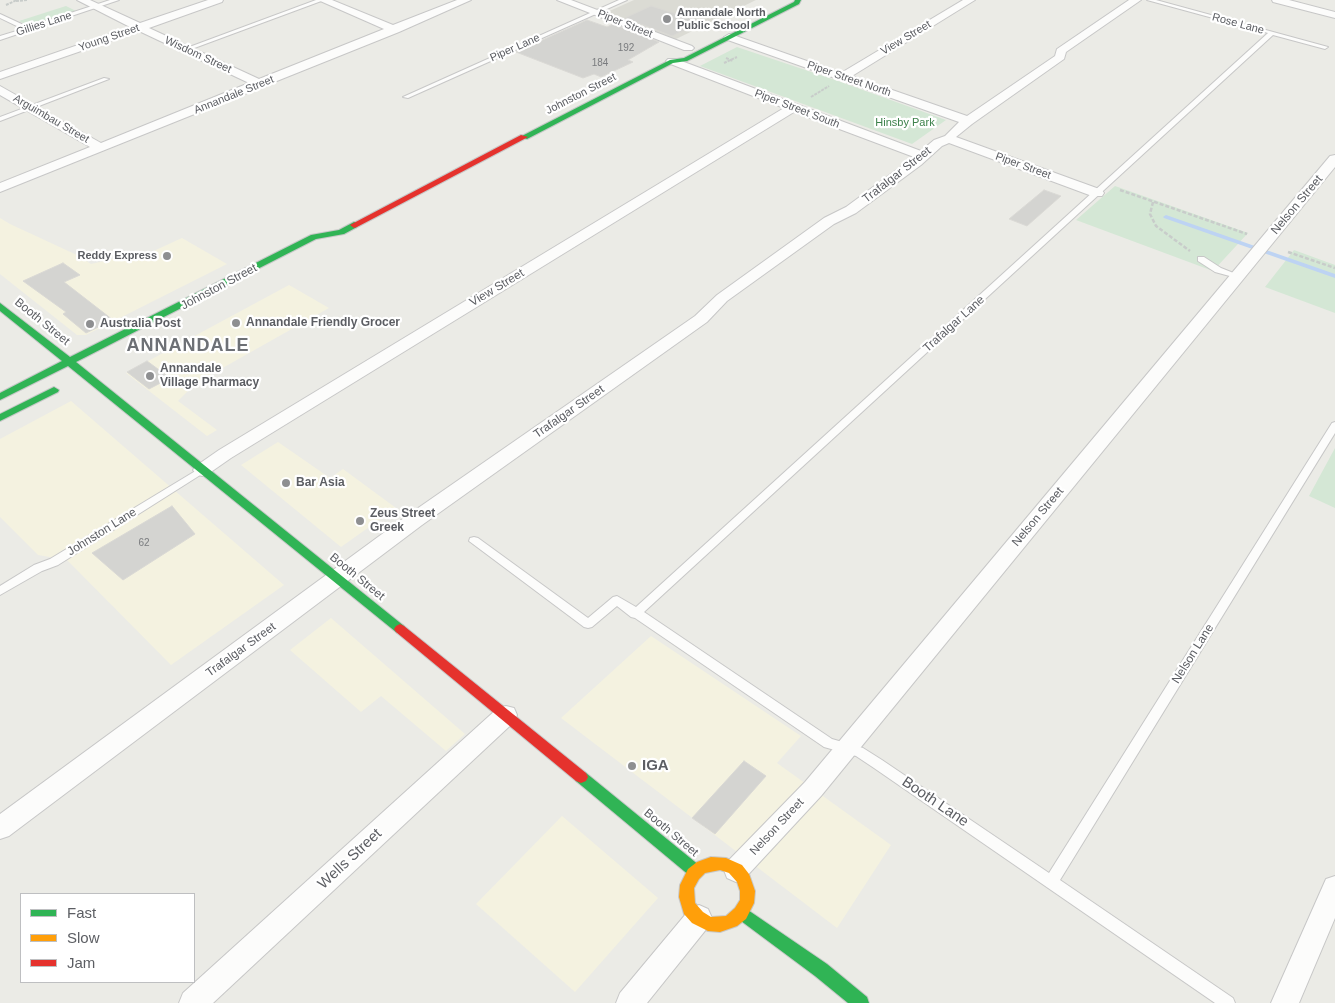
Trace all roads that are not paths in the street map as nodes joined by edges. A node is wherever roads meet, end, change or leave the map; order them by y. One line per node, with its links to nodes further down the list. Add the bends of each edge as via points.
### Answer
1 (82, 0): 15 (street, Wisdom Street)
2 (116, 0): 15 (lane, Gillies Lane)
3 (218, 0): 19 (street, Young Street)
4 (322, 0): 21 (street); 27 (lane)
5 (466, 0): 21 (street, Annandale Street)
6 (562, 0): 16 (street, Piper Street)
7 (624, 0): 16 (lane, Piper Lane)
8 (783, 0): 26 (main road, Johnston Street)
9 (798, 0): 23 (main road, Johnston Street)
10 (970, 0): 30 (street, View Street)
11 (1136, 0): 38 (street, Trafalgar Street)
12 (1150, 0): 22 (lane, Rose Lane)
13 (1277, 0): 14 (street)
14 (1301, 3): 17 (street)
15 (97, 6): 19 (street, Wisdom Street); 20 (lane, Gillies Lane)
16 (596, 12): 26 (street, Piper Street); 34 (lane, Piper Lane)
17 (1335, 15)
18 (0, 16): 20 (lane)
19 (141, 27): 27 (street, Wisdom Street); 29 (street, Young Street)
20 (28, 29): 24 (lane, Gillies Lane)
21 (395, 30): 32 (street, Annandale Street)
22 (1272, 33): 25 (lane, Rose Lane); 44 (lane, Trafalgar Lane)
23 (729, 37): 28 (main road, Johnston Street, via 685,60); 30 (street, Piper Street North)
24 (0, 38)
25 (1325, 47)
26 (688, 48): 28 (main road, Johnston Street, via 673,56)
27 (187, 49): 32 (street, Wisdom Street)
28 (672, 62): 36 (street, Piper Street South); 45 (main road, Johnston Street)
29 (0, 76)
30 (842, 77): 38 (street, Piper Street North)
31 (106, 79): 35 (lane)
32 (260, 84): 40 (street, Annandale Street)
33 (0, 90): 35 (street, Arguimbau Street)
34 (406, 97)
35 (31, 107): 37 (lane); 40 (street, Arguimbau Street)
36 (793, 107): 41 (street, Piper Street South); 55 (street, View Street)
37 (0, 118)
38 (968, 121): 39 (street, Trafalgar Street)
39 (949, 140): 41 (street, Trafalgar Street, via 938,143); 44 (street, Piper Street)
40 (101, 148): 43 (street, Annandale Street)
41 (922, 156): 57 (street, Trafalgar Street, via 851,210 829,220 722,298 701,319 415,520)
42 (1335, 159): 48 (street, Nelson Street)
43 (0, 188)
44 (1097, 193): 59 (lane, Trafalgar Lane)
45 (341, 232): 46 (main road, Johnston Street); 50 (main road, Johnston Street, via 314,237)
46 (320, 249)
47 (1201, 259): 48 (lane, via 1218,270)
48 (1237, 276): 61 (street, Nelson Street)
49 (0, 306): 50 (main road, Booth Street)
50 (69, 362): 51 (main road, Booth Street); 52 (main road, Johnston Street)
51 (81, 376): 53 (main road); 55 (main road, Booth Street)
52 (0, 396)
53 (0, 418)
54 (1335, 425): 65 (lane, Nelson Lane)
55 (202, 470): 57 (main road, Booth Street); 58 (lane, Johnston Lane)
56 (474, 541): 59 (lane, Booth Lane, via 588,624 617,600)
57 (338, 579): 60 (main road, Booth Street); 62 (street, Trafalgar Street)
58 (0, 592)
59 (636, 614): 61 (lane, Booth Lane, via 828,743)
60 (506, 715): 64 (main road, Booth Street); 69 (street, Wells Street)
61 (845, 748): 63 (street, Nelson Street, via 813,789); 65 (lane, Booth Lane, via 859,752 878,764)
62 (0, 828)
63 (736, 870): 64 (main road, via 711,864); 67 (main road, via 749,892)
64 (695, 871): 68 (main road, via 689,878 685,895)
65 (1051, 882): 72 (lane, Booth Lane)
66 (1335, 888): 73 (street)
67 (742, 914): 68 (main road, via 720,924); 71 (main road)
68 (699, 918): 70 (street)
69 (193, 1003)
70 (630, 1003)
71 (861, 1003)
72 (1228, 1003)
73 (1285, 1003)

